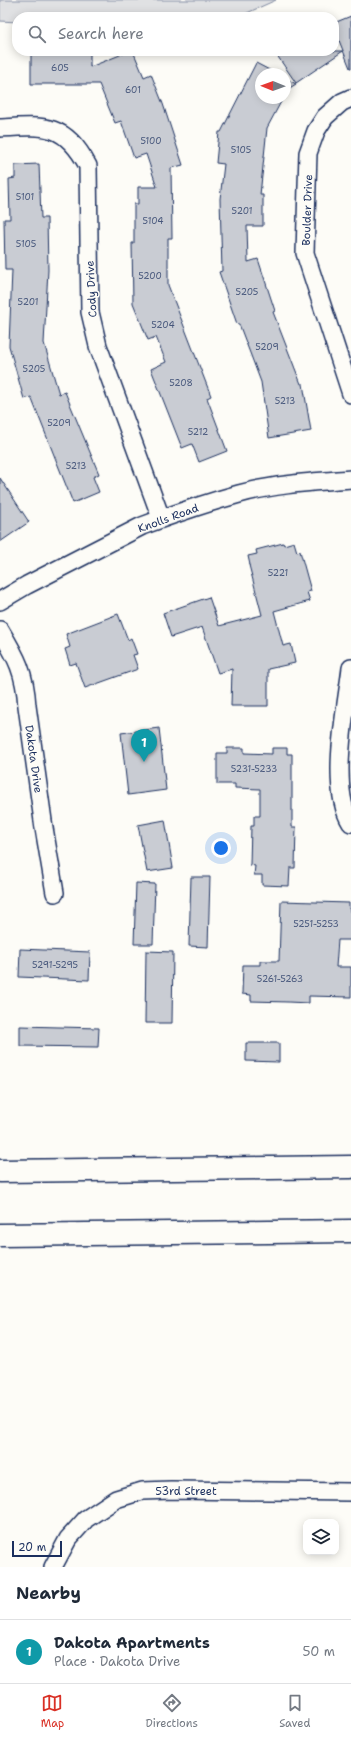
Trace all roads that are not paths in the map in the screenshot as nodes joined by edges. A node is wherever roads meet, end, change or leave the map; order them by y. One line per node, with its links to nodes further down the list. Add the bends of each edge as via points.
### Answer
1 (347, 100): 3 (street, Boulder Drive, via 325,117 308,153 305,253)
2 (0, 128): 5 (street, Cody Drive, via 48,128 66,136 79,149 88,166 90,312 98,346)
3 (351, 394)
4 (351, 479): 5 (street, Knolls Road, via 282,486 239,494)
5 (162, 518): 6 (street, Knolls Road, via 61,567)
6 (0, 601)
7 (0, 630): 10 (street, Dakota Drive, via 22,668)
8 (351, 668): 9 (street, via 340,767 342,799)
9 (351, 823)
10 (55, 893)
11 (351, 1167): 12 (highway)
12 (0, 1171)
13 (351, 1231): 14 (highway)
14 (0, 1235)
15 (351, 1492): 16 (street, 53rd Street, via 142,1491 116,1499 86,1519 68,1539)
16 (53, 1567)

